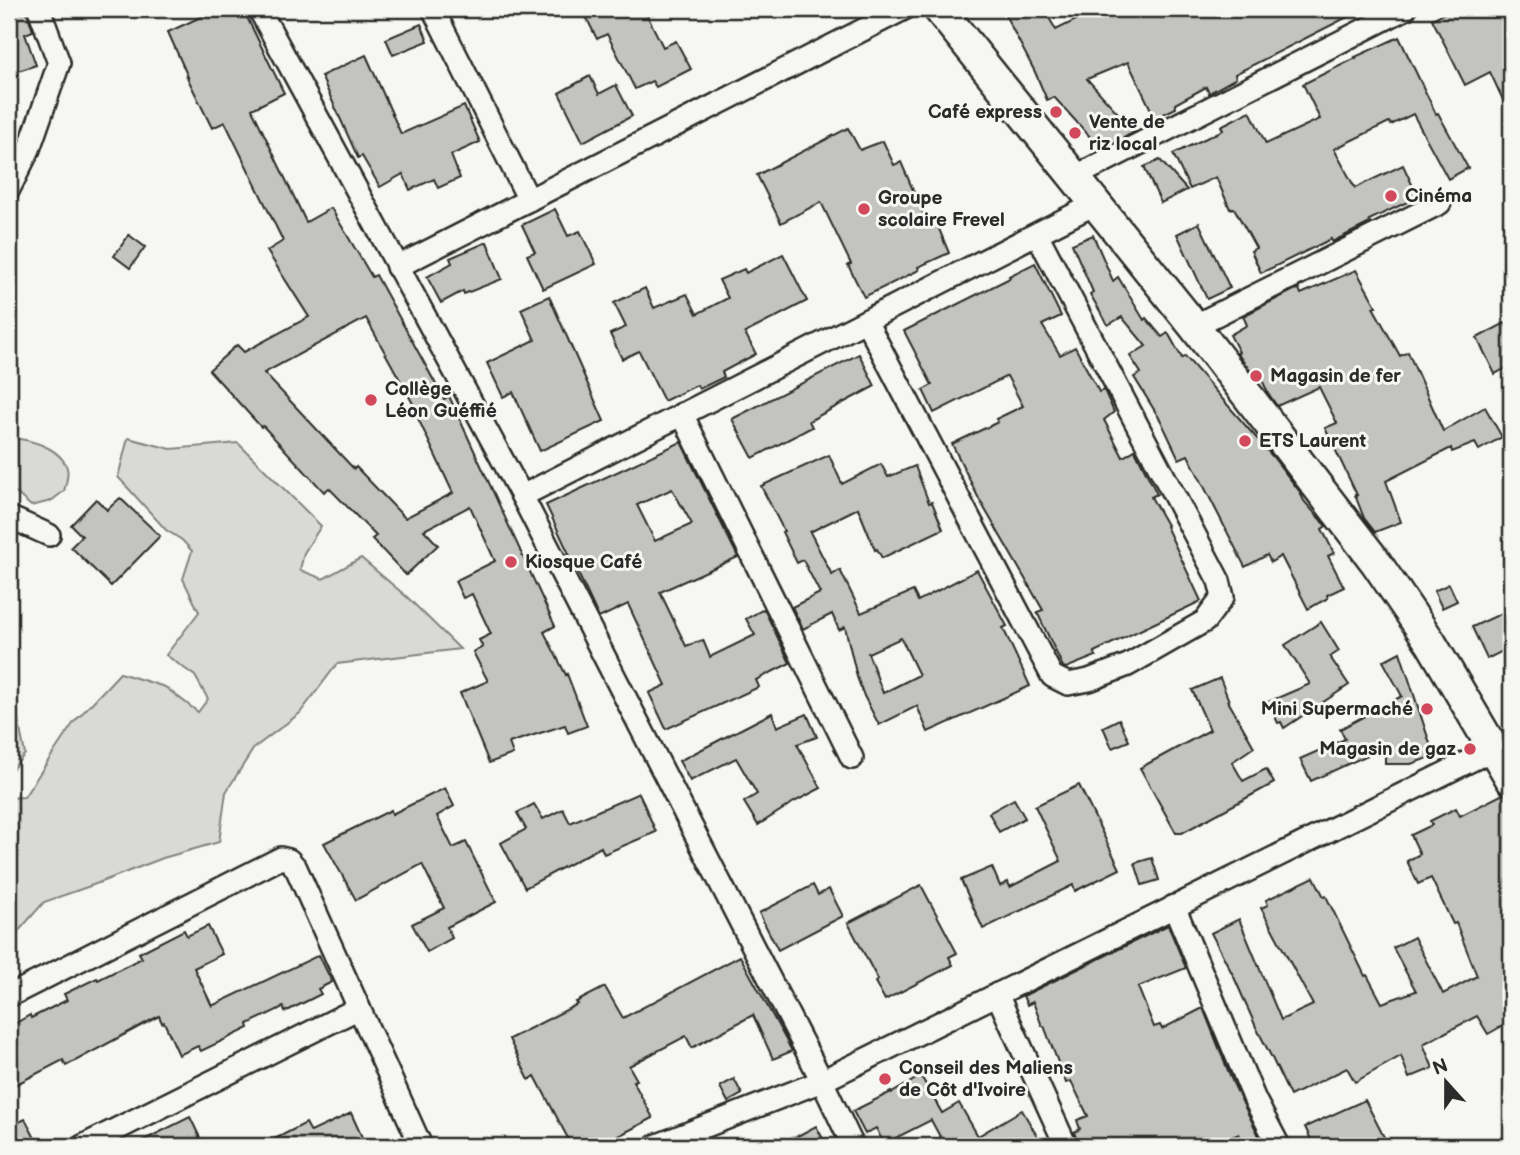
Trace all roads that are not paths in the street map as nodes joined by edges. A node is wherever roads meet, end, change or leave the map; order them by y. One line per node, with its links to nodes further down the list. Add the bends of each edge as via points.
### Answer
1 (39, 9): 8 (street, via 59,64 29,149)
2 (258, 9): 13 (street)
3 (433, 9): 9 (street)
4 (904, 9): 9 (street)
5 (939, 9): 7 (main road)
6 (1405, 9): 7 (street)
7 (1074, 177): 11 (main road)
8 (9, 188)
9 (529, 200): 13 (street)
10 (1440, 203): 15 (street)
11 (1095, 204): 12 (street); 15 (main road)
12 (1037, 234): 14 (street); 14 (street, via 1219,581 1223,597 1205,621 1128,664 1068,684 1052,676)
13 (397, 267): 17 (street)
14 (866, 321): 16 (street)
15 (1194, 326): 20 (main road, via 1400,597)
16 (682, 414): 17 (street); 21 (street)
17 (522, 496): 27 (street)
18 (9, 517): 19 (street)
19 (49, 535)
20 (1494, 749): 22 (main road); 23 (street)
21 (852, 758)
22 (1511, 779)
23 (1174, 906): 24 (street); 33 (street, via 1255,1100)
24 (997, 994): 27 (street); 32 (street)
25 (9, 996): 26 (street, via 281,858 296,868)
26 (359, 1009): 28 (street); 29 (street)
27 (822, 1081): 30 (street); 31 (street)
28 (83, 1146)
29 (421, 1146)
30 (654, 1146)
31 (853, 1146)
32 (1066, 1146)
33 (1279, 1146)

